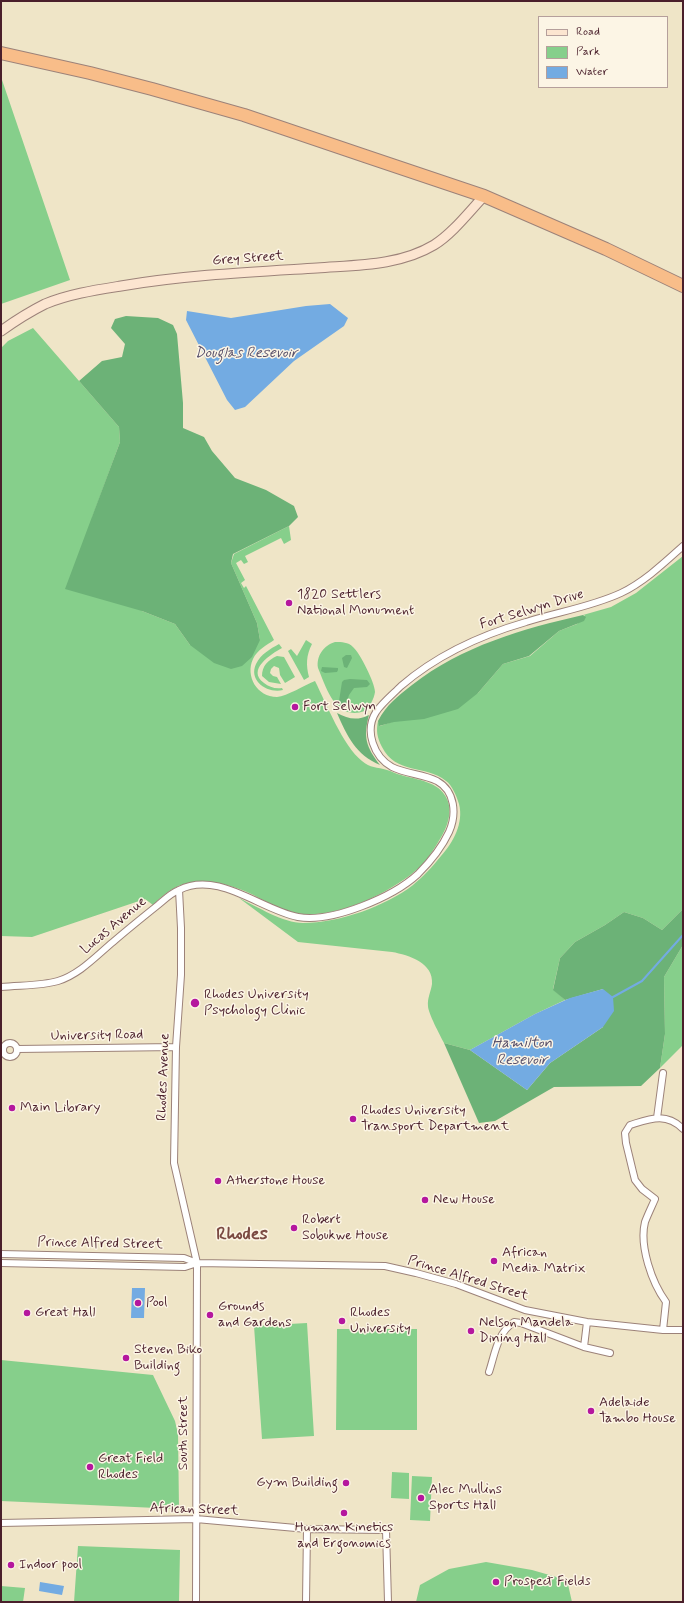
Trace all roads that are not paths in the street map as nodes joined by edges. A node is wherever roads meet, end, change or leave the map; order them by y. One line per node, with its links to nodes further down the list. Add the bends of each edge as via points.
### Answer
1 (1, 53): 2 (highway, via 90,73 244,116)
2 (484, 196): 3 (highway); 4 (main road, Grey Street, via 435,244 398,260 147,282 83,292 46,304)
3 (683, 286)
4 (1, 331)
5 (683, 546): 7 (street, Fort Selwyn Drive, via 645,578 621,593 593,604 523,622 446,654 423,668 376,712 371,735 378,755 393,767 436,780 449,793 453,803 454,815 450,830 440,848 420,873 410,881 374,901 325,917 313,918 278,911)
6 (179, 890): 7 (street, Lucas Avenue, via 195,885 206,885); 8 (street, Lucas Avenue, via 70,976 47,983); 9 (street, Rhodes Avenue, via 181,975)
7 (241, 893)
8 (1, 987)
9 (176, 1046): 10 (street, University Road); 16 (street, Rhodes Avenue, via 174,1163)
10 (17, 1049)
11 (663, 1073): 12 (street)
12 (657, 1118): 13 (street, via 669,1119); 18 (street, via 630,1125 625,1133 635,1180 642,1189 655,1198 645,1222 643,1241 652,1274 666,1302)
13 (683, 1129)
14 (1, 1254): 16 (street, Prince Alfred Street, via 184,1258)
15 (1, 1263): 16 (street, Prince Alfred Street, via 185,1267)
16 (197, 1263): 17 (street, Prince Alfred Street, via 385,1266 456,1284 524,1310); 23 (street, South Street)
17 (587, 1322): 18 (street, Prince Alfred Street); 20 (street)
18 (663, 1330): 19 (street, Prince Alfred Street)
19 (683, 1330)
20 (584, 1347): 21 (street); 22 (street, via 514,1322 501,1335)
21 (610, 1353)
22 (489, 1372)
23 (196, 1519): 24 (street, African Street); 25 (street, African Street); 26 (street, South Street)
24 (1, 1522)
25 (307, 1529): 27 (street); 28 (street, African Street, via 386,1530)
26 (196, 1602)
27 (306, 1602)
28 (388, 1602)

